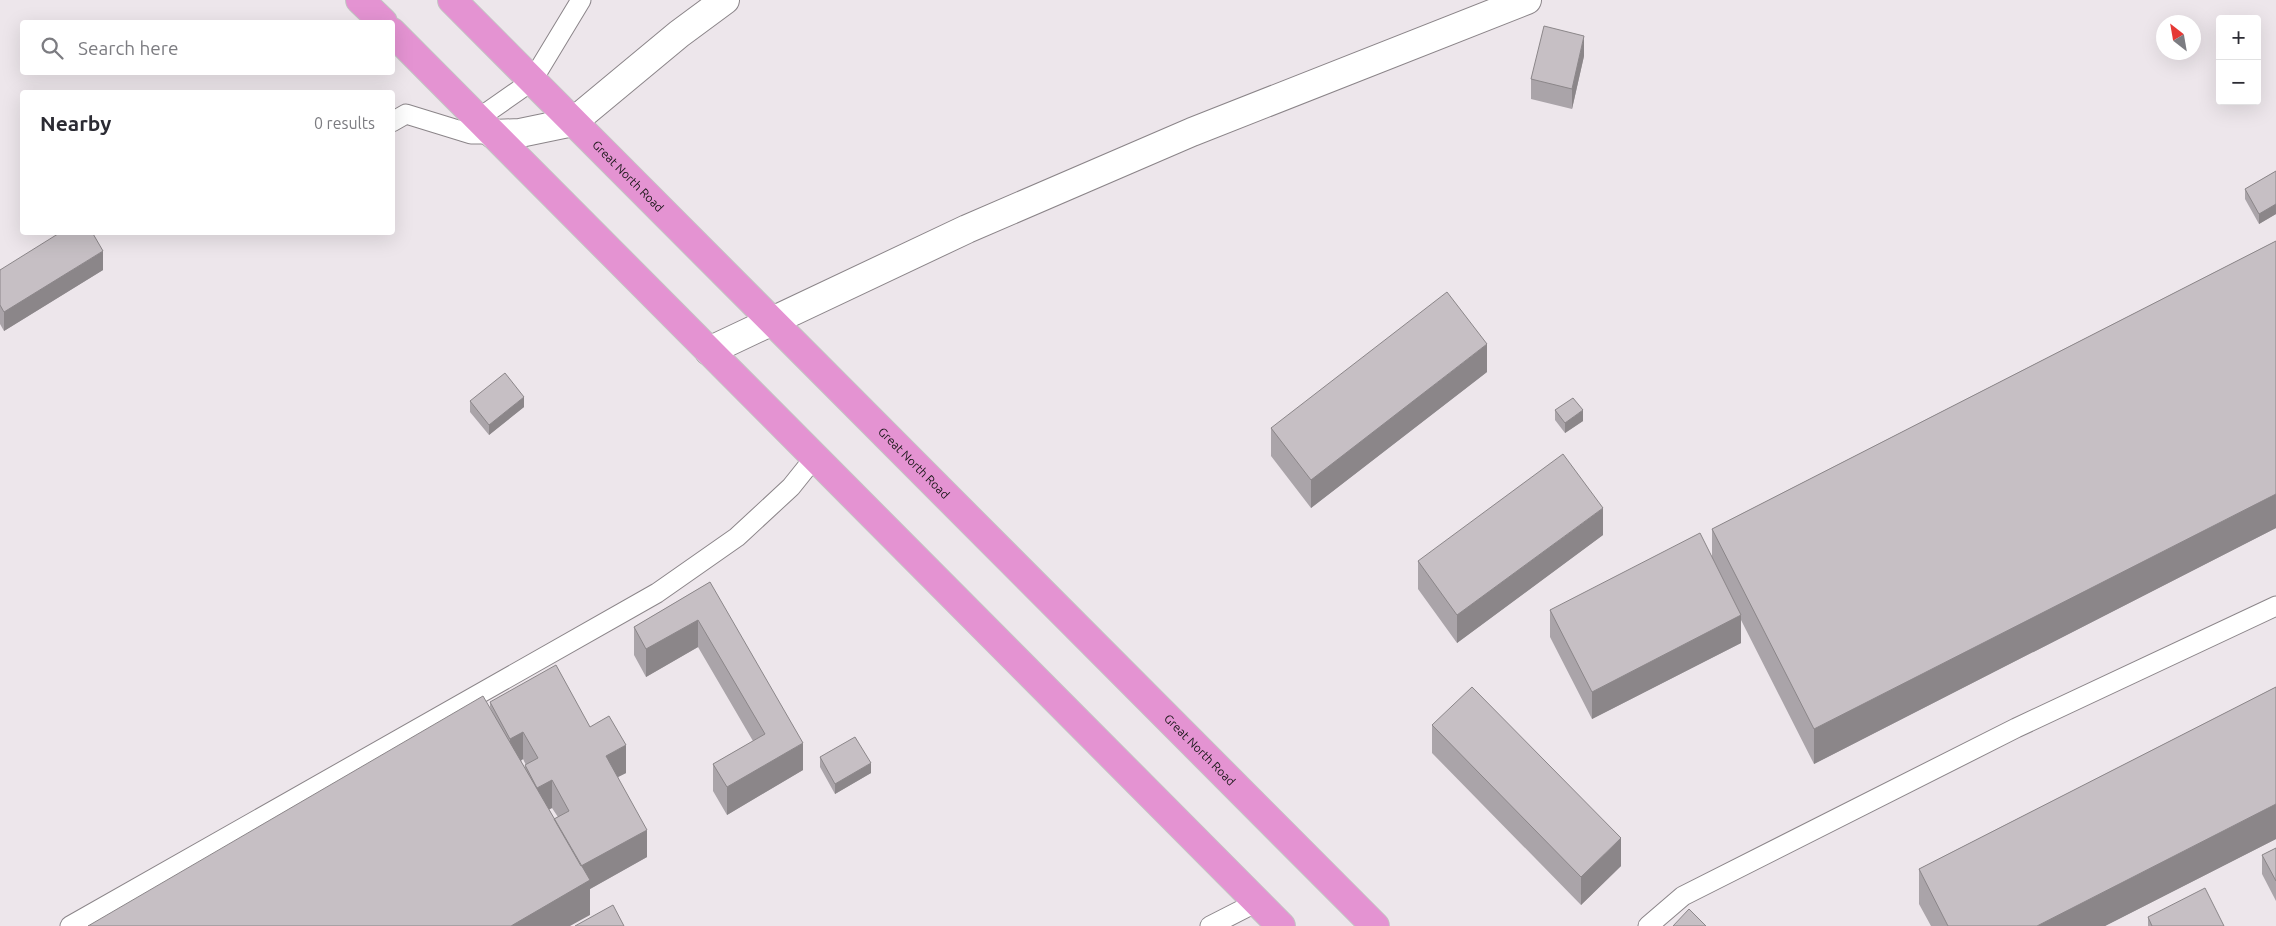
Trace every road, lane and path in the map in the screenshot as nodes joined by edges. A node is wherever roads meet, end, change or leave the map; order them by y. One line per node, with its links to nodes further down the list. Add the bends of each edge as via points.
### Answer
1 (360, 0): 6 (highway)
2 (452, 0): 8 (highway, Great North Road)
3 (581, 0): 8 (lane)
4 (725, 0): 10 (street)
5 (1527, 0): 12 (street, via 1192,132 967,229)
6 (381, 20)
7 (395, 35): 11 (highway)
8 (532, 81): 10 (highway, Great North Road); 11 (lane)
9 (395, 120): 11 (lane, via 406,114 471,134)
10 (573, 122): 11 (street, via 520,133); 12 (highway, Great North Road)
11 (486, 126): 13 (highway)
12 (772, 321): 13 (street); 20 (highway, Great North Road)
13 (710, 351): 14 (highway)
14 (815, 457): 16 (highway); 17 (lane, via 791,487 737,537 657,593)
15 (2276, 606): 21 (lane, via 2016,728 1683,896)
16 (1257, 902): 18 (lane); 19 (highway)
17 (70, 926)
18 (1210, 926)
19 (1281, 926)
20 (1375, 926)
21 (1648, 926)

